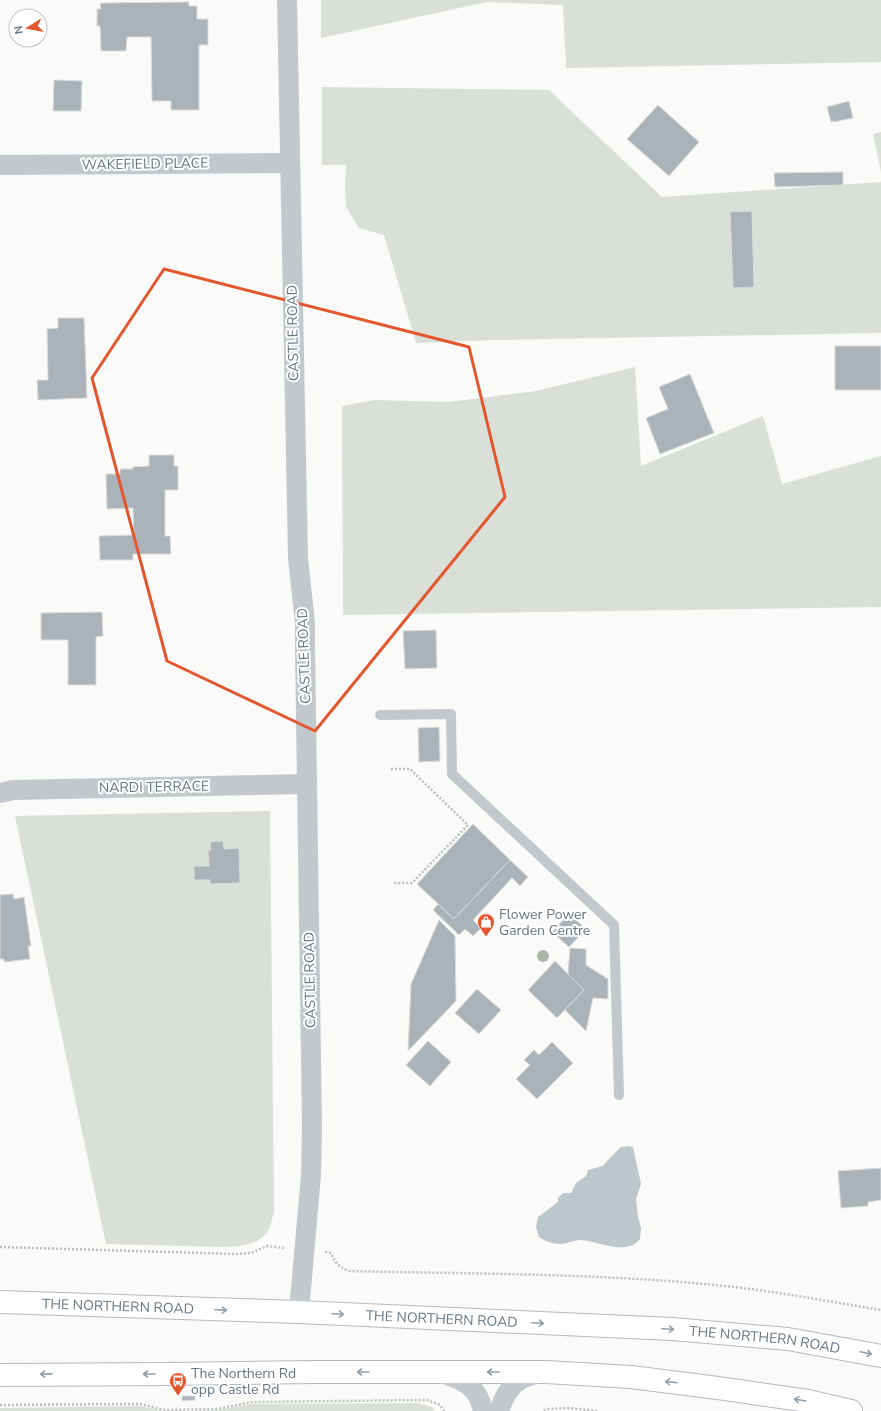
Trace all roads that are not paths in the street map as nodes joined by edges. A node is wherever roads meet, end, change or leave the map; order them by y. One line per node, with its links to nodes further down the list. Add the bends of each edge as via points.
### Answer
1 (287, 0): 2 (street, CASTLE ROAD)
2 (290, 163): 3 (street, WAKEFIELD PLACE); 5 (street, CASTLE ROAD, via 298,558 305,623)
3 (0, 165)
4 (380, 715): 7 (lane, via 451,714 452,774 614,925)
5 (307, 784): 6 (street, NARDI TERRACE); 9 (street, CASTLE ROAD, via 312,1136)
6 (0, 792)
7 (619, 1095)
8 (0, 1302): 9 (highway, THE NORTHERN ROAD, one-way to 9)
9 (299, 1312): 10 (highway, THE NORTHERN ROAD, one-way to 10, via 672,1329 788,1339)
10 (881, 1356)
11 (441, 1372): 12 (highway, one-way to 11); 13 (highway, one-way to 13); 14 (street, via 463,1380 473,1389 481,1400)
12 (546, 1372): 15 (street, via 529,1375 510,1387); 16 (highway, one-way to 12, via 718,1388 631,1377)
13 (0, 1375)
14 (483, 1411)
15 (499, 1411)
16 (851, 1411)

